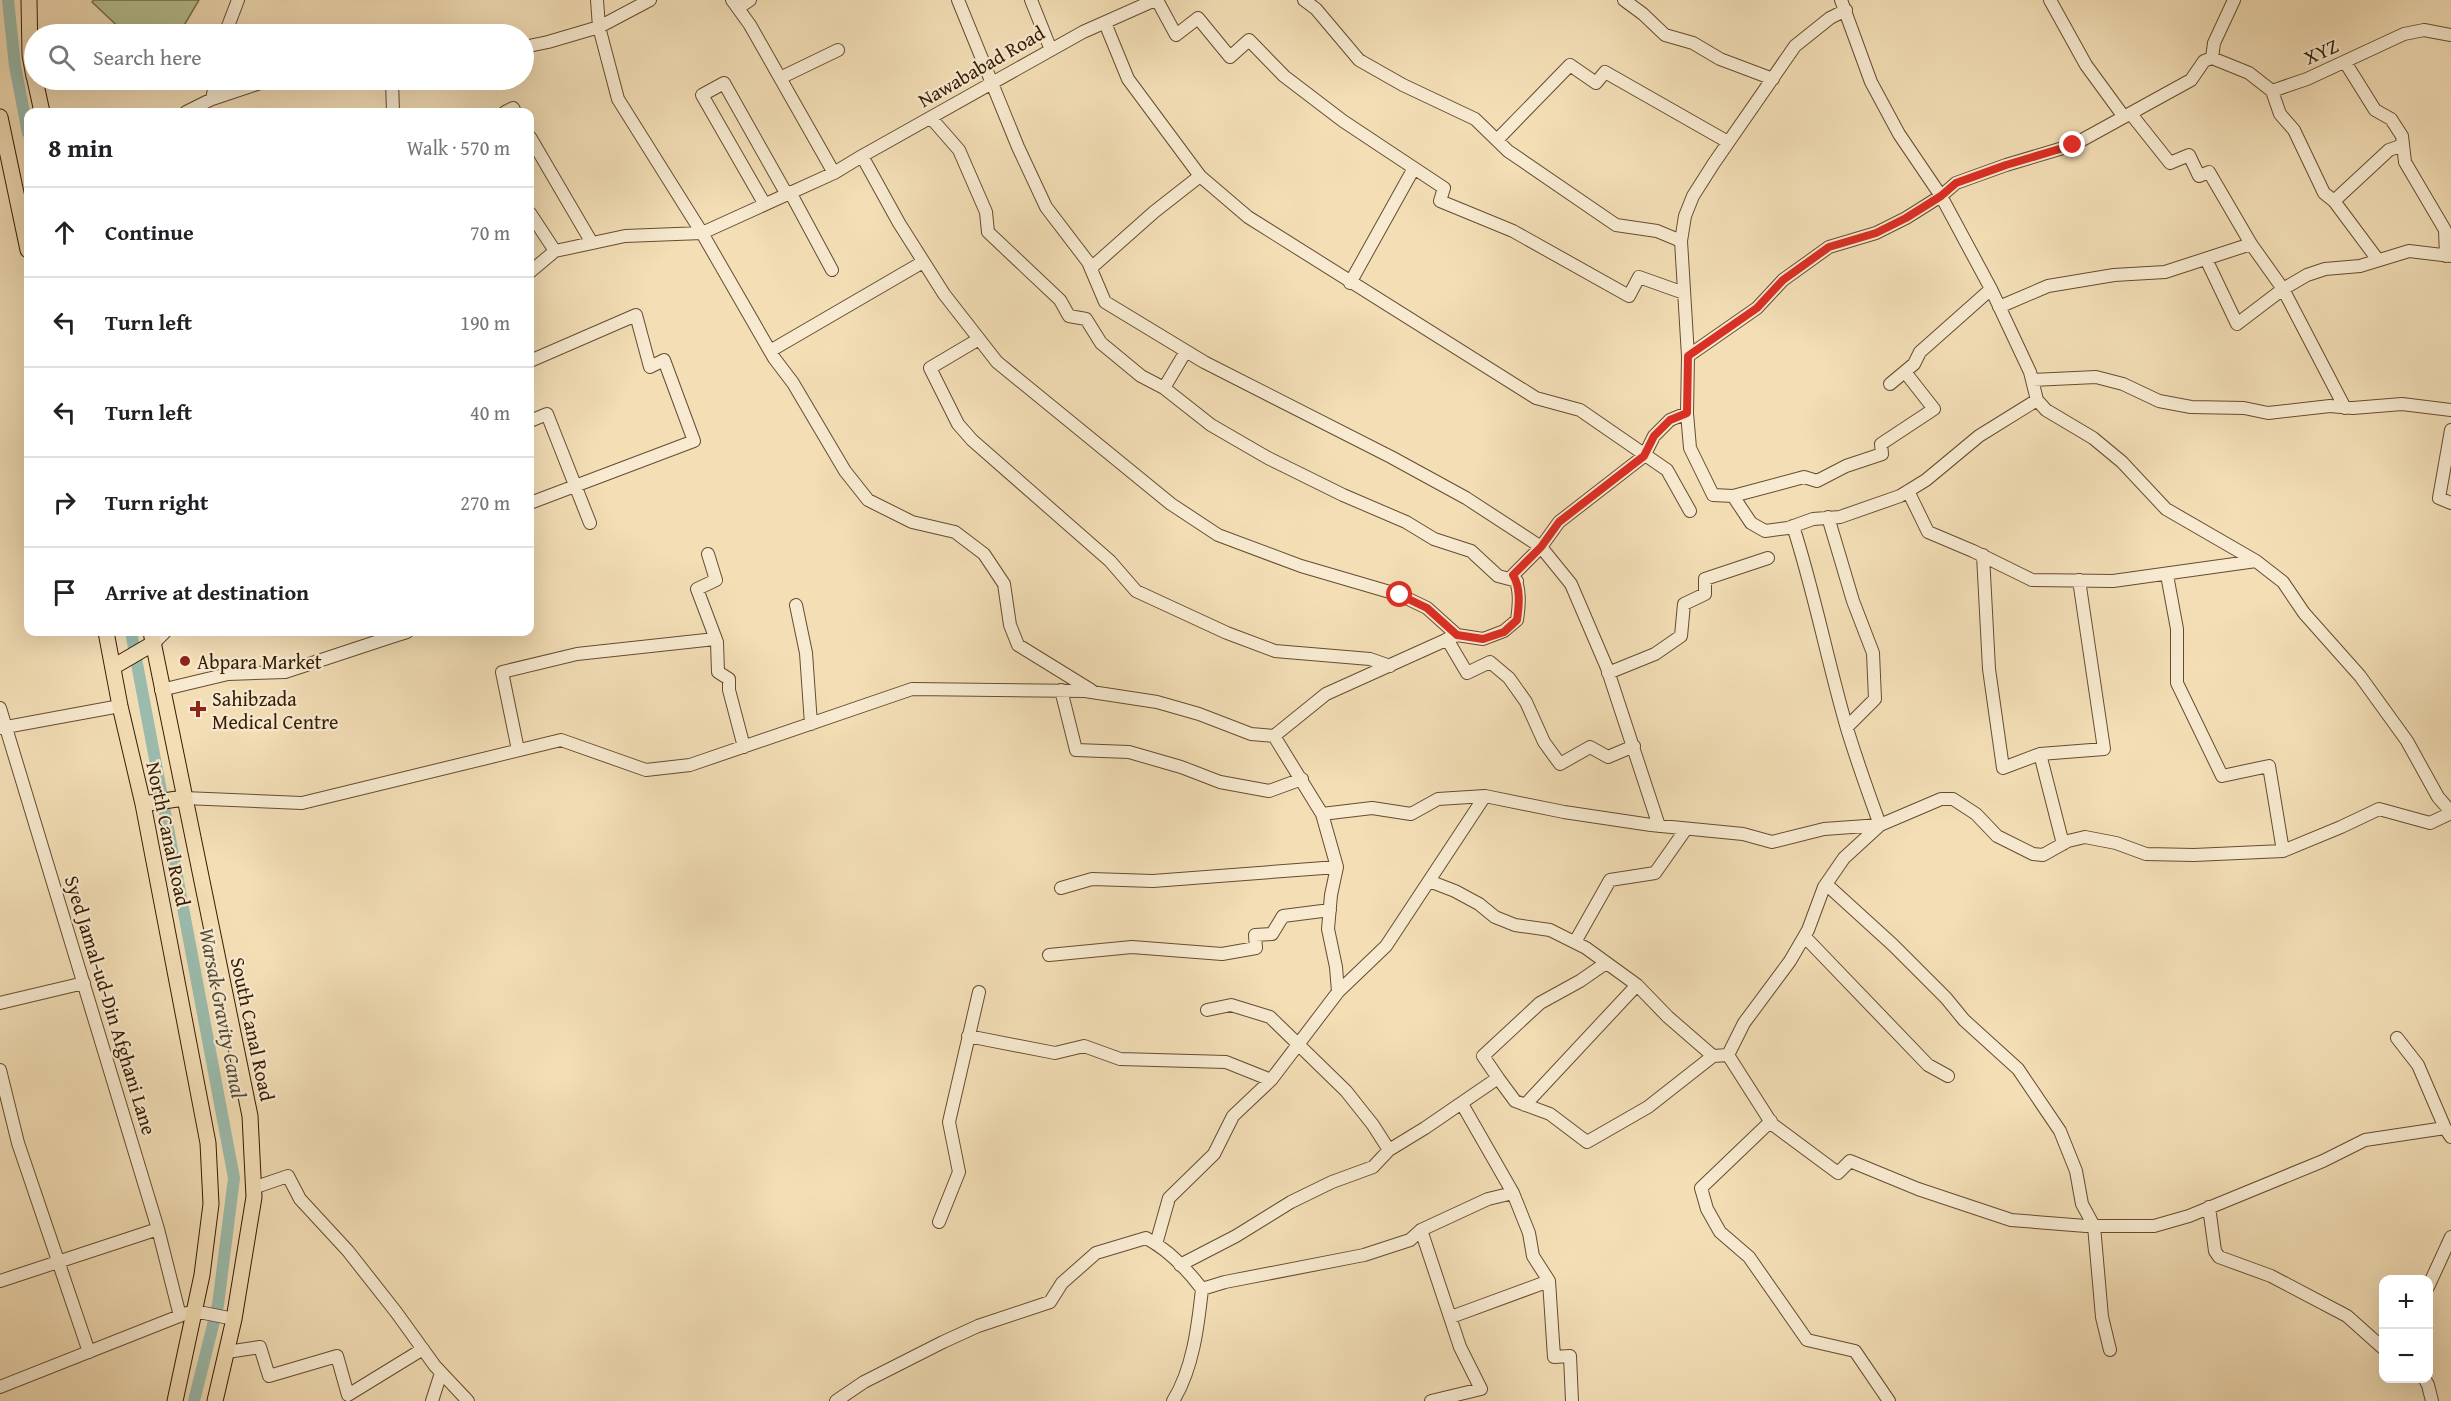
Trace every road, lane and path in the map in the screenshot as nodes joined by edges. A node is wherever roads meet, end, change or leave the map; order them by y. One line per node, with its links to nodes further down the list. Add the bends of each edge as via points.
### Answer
1 (29, 0): 17 (main road)
2 (238, 0): 18 (street)
3 (597, 0): 19 (street)
4 (650, 0): 19 (street)
5 (750, 0): 14 (street)
6 (958, 0): 28 (street)
7 (1031, 0): 23 (street)
8 (1156, 0): 13 (street, Nawababad Road); 46 (street, via 1176,35 1198,18 1230,57 1249,40 1292,83)
9 (1304, 0): 41 (street, via 1359,60 1475,119)
10 (1624, 0): 27 (street, via 1665,35 1693,43 1720,59)
11 (2050, 0): 38 (street, via 2085,65)
12 (2234, 0): 24 (street, via 2214,44)
13 (1140, 3): 16 (street, Nawababad Road)
14 (735, 4): 26 (street)
15 (1843, 5): 27 (street, via 1795,46); 50 (street, via 1872,82 1899,134)
16 (1105, 23): 23 (street, Nawababad Road); 48 (street, via 1128,79)
17 (29, 24)
18 (229, 24)
19 (599, 27): 21 (street); 55 (street, via 618,99)
20 (2451, 35): 25 (street, XYZ, via 2424,30 2404,34)
21 (534, 45)
22 (838, 50): 26 (street)
23 (1051, 50): 28 (street, Nawababad Road)
24 (2212, 58): 33 (street, via 2249,73); 38 (street, via 2204,61 2191,80)
25 (2345, 62): 33 (street, XYZ); 44 (street, via 2375,110 2397,127 2403,136)
26 (780, 78): 47 (street)
27 (1773, 79): 42 (street)
28 (994, 84): 40 (street, Nawababad Road); 64 (street, via 1046,207)
29 (37, 90): 35 (main road)
30 (214, 90): 34 (street)
31 (239, 90): 34 (street)
32 (392, 90): 37 (street)
33 (2272, 91): 51 (street, via 2280,114 2294,130 2324,192)
34 (212, 99): 36 (street)
35 (41, 108)
36 (194, 108)
37 (393, 108)
38 (2127, 116): 50 (street, via 2073,145 1956,183); 58 (street, via 2170,163 2189,155 2199,176 2208,172)
39 (0, 117): 54 (main road)
40 (931, 118): 45 (street, Nawababad Road); 80 (street, via 959,150 986,212 988,232 1060,300 1069,316 1086,319 1101,343 1141,376)
41 (1497, 140): 42 (street, via 1570,65 1596,83 1605,72); 56 (street, via 1616,225 1657,231)
42 (1728, 142): 56 (street, via 1694,196 1685,216)
43 (534, 143): 57 (street)
44 (2403, 146): 51 (street, via 2389,150); 61 (street, via 2405,162 2445,230)
45 (862, 156): 47 (street, Nawababad Road); 63 (street)
46 (1414, 168): 67 (street); 70 (street, via 1444,188 1440,201 1513,231 1629,296 1639,277)
47 (834, 173): 49 (street)
48 (1200, 176): 64 (street); 67 (street, via 1248,217)
49 (788, 192): 52 (street); 52 (street, via 724,83 702,95); 66 (street)
50 (1941, 196): 69 (street); 75 (street, via 1876,233 1829,247 1783,280 1757,308)
51 (2334, 201): 62 (street)
52 (764, 203): 55 (street)
53 (534, 219): 59 (street)
54 (24, 231)
55 (702, 233): 57 (street, via 625,236); 73 (street)
56 (1681, 241): 70 (street)
57 (592, 243): 59 (street)
58 (2251, 243): 60 (street); 68 (street)
59 (555, 251): 65 (street)
60 (2205, 259): 68 (street, via 2237,324); 71 (street, via 2165,272 2114,275 2048,286)
61 (2447, 259): 62 (street, via 2409,251)
62 (2379, 260): 68 (street, via 2325,269)
63 (923, 262): 72 (street); 73 (street)
64 (1091, 268): 74 (street, via 1105,302)
65 (534, 269)
66 (832, 270)
67 (1350, 283): 87 (street, via 1536,398 1580,410)
68 (2283, 289): 82 (street)
69 (1991, 290): 71 (street); 77 (street, via 1920,352)
70 (1684, 293): 75 (street)
71 (1999, 307): 78 (street)
72 (979, 339): 108 (street, via 997,362 1171,504 1218,536 1400,595 1427,608); 112 (street, via 930,368 958,424 1110,561 1136,591 1275,651 1370,659)
73 (770, 351): 116 (street, via 845,471 868,500 912,522 955,532 984,554 1004,584 1010,625 1018,645)
74 (1186, 351): 80 (street); 97 (street, via 1466,498)
75 (1688, 356): 84 (street)
76 (534, 359): 88 (street, via 636,315 651,367 664,360 681,402 693,441)
77 (1905, 372): 79 (street); 90 (street, via 1934,409 1881,444 1882,454 1817,481 1804,477)
78 (2032, 380): 81 (street); 82 (street, via 2096,377 2123,384 2158,401 2191,407 2244,408 2268,413)
79 (1890, 384)
80 (1164, 388): 104 (street, via 1211,425 1268,458 1434,539 1471,551 1498,576)
81 (2037, 400): 89 (street, via 1978,436); 101 (street, via 2122,462 2166,509)
82 (2345, 408): 83 (street, via 2402,404)
83 (2451, 410)
84 (1687, 413): 87 (street, via 1670,420 1654,436); 90 (street, via 1690,448 1713,495)
85 (534, 419): 88 (street, via 547,414)
86 (2451, 430): 92 (street, via 2439,498)
87 (1644, 456): 93 (street, via 1667,470); 97 (street, via 1559,522)
88 (576, 485): 91 (street); 95 (street)
89 (1908, 491): 94 (street, via 1840,518); 99 (street, via 1928,532)
90 (1733, 496): 96 (street, via 1751,523 1765,531)
91 (534, 501)
92 (2451, 503)
93 (1690, 511)
94 (1828, 517): 96 (street); 120 (street, via 1873,653 1875,699)
95 (590, 523)
96 (1792, 526): 120 (street, via 1811,583)
97 (1541, 547): 104 (street, via 1513,575); 113 (street, via 1571,584)
98 (708, 554): 109 (street, via 716,580 697,590)
99 (1983, 555): 103 (street, via 2032,580); 126 (street, via 1989,669 2003,768)
100 (1768, 558): 113 (street, via 1705,579 1705,594 1683,604 1681,636 1655,654)
101 (2256, 561): 102 (street); 131 (street, via 2283,582 2304,613 2360,676 2407,741)
102 (2167, 575): 103 (street); 137 (street, via 2176,629 2177,683 2222,776 2269,766)
103 (2079, 580): 126 (street, via 2104,749)
104 (1517, 581): 108 (street, via 1517,620 1504,632 1483,639)
105 (796, 605): 119 (street, via 806,653)
106 (108, 636): 111 (main road, North Canal Road)
107 (384, 636): 114 (street, via 285,672 228,674)
108 (1452, 637): 112 (street); 123 (street, via 1467,673 1490,662 1509,678 1560,764 1590,747 1608,757)
109 (715, 639): 124 (street, via 718,672 729,679); 125 (street, via 577,654 502,672)
110 (150, 641): 111 (main road); 114 (main road, South Canal Road)
111 (119, 664): 117 (main road, North Canal Road)
112 (1390, 666): 122 (street, via 1326,694)
113 (1608, 673): 123 (street)
114 (161, 690): 129 (main road, South Canal Road)
115 (1061, 690): 116 (street); 119 (street, via 912,689); 127 (street, via 1076,750 1129,752 1220,782 1269,791)
116 (1095, 692): 122 (street, via 1157,702 1251,734)
117 (120, 706): 121 (street); 130 (main road, North Canal Road)
118 (0, 708): 121 (street, Syed Jamal-ud-Din Afghani Lane)
119 (811, 724): 124 (street)
120 (1846, 727): 133 (street)
121 (3, 728): 147 (street, Syed Jamal-ud-Din Afghani Lane)
122 (1274, 736): 127 (street)
123 (1634, 746): 134 (street)
124 (744, 747): 125 (street, via 690,765 646,770 561,740)
125 (518, 750): 129 (street, via 302,803)
126 (2040, 754): 136 (street)
127 (1302, 779): 132 (street)
128 (1485, 796): 132 (street, via 1438,799 1412,814 1372,808); 134 (street); 139 (street)
129 (182, 798): 130 (main road); 167 (main road, South Canal Road, via 250,1116)
130 (143, 804): 182 (main road, North Canal Road, via 208,1143 210,1204 202,1275)
131 (2451, 813): 137 (street, via 2430,823 2379,808)
132 (1322, 814): 138 (street)
133 (1880, 825): 135 (street, via 1824,829 1772,842 1743,834); 136 (street, via 1941,800 1953,799 1976,814 1997,836 2033,854 2043,855); 140 (street, via 1844,858)
134 (1659, 826): 135 (street)
135 (1686, 829): 144 (street, via 1655,873 1610,880)
136 (2063, 844): 137 (street, via 2085,837 2146,854)
137 (2283, 851)
138 (1338, 867): 141 (street, via 1153,881 1092,879); 142 (street)
139 (1429, 881): 144 (street, via 1479,904 1494,917 1515,925 1550,930); 150 (street, via 1386,946)
140 (1826, 884): 143 (street); 171 (street, via 2018,1069 2060,1131 2076,1171 2082,1204)
141 (1061, 888)
142 (1330, 910): 145 (street, via 1283,916 1272,934 1255,935 1256,948 1222,954 1132,947); 150 (street, via 1328,929)
143 (1805, 937): 156 (street, via 1744,1023); 159 (street, via 1928,1065)
144 (1575, 942): 146 (street)
145 (1048, 955)
146 (1606, 963): 148 (street); 160 (street, via 1540,1003 1483,1056)
147 (84, 983): 151 (street); 172 (street, Syed Jamal-ud-Din Afghani Lane)
148 (1637, 985): 157 (street); 163 (street)
149 (979, 992): 153 (street)
150 (1338, 992): 155 (street)
151 (0, 1003)
152 (1207, 1010): 155 (street, via 1231,1005 1270,1017)
153 (968, 1036): 161 (street, via 1055,1053 1084,1046 1120,1059 1226,1062); 170 (street, via 949,1122 959,1172)
154 (2397, 1038): 165 (street, via 2418,1065)
155 (1300, 1044): 161 (street); 166 (street, via 1346,1091)
156 (1728, 1055): 157 (street); 164 (street)
157 (1713, 1056): 163 (street, via 1648,1107 1587,1142 1550,1114)
158 (0, 1070): 176 (street, via 18,1143)
159 (1948, 1076)
160 (1498, 1078): 162 (street); 163 (street, via 1515,1101)
161 (1271, 1080): 175 (street, via 1233,1116 1214,1154 1169,1198)
162 (1462, 1104): 166 (street); 168 (street)
163 (1525, 1105)
164 (1771, 1121): 171 (street, via 1838,1173 1850,1161 1918,1189 2012,1220); 201 (street, via 1701,1188 1707,1209 1720,1232 1749,1257 1807,1340 1855,1351)
165 (2448, 1132): 169 (street, via 2365,1140)
166 (1389, 1150): 177 (street, via 1373,1167 1291,1202)
167 (253, 1188): 184 (main road, South Canal Road, via 246,1251); 186 (street, via 288,1176 300,1199 348,1251)
168 (1513, 1193): 173 (street, via 1488,1199); 180 (street, via 1529,1233 1533,1256)
169 (2209, 1207): 171 (street, via 2154,1226); 185 (street, via 2219,1257 2271,1276 2347,1316)
170 (939, 1222)
171 (2094, 1226): 187 (street, via 2102,1317)
172 (158, 1228): 176 (street); 182 (street, Syed Jamal-ud-Din Afghani Lane)
173 (1421, 1230): 181 (street, via 1410,1240 1364,1255); 183 (street)
174 (2451, 1236): 178 (street)
175 (1156, 1244): 177 (street); 197 (street, via 1146,1238 1096,1253 1062,1283 1050,1302 943,1342 864,1382)
176 (59, 1262): 179 (street); 189 (street)
177 (1180, 1265): 181 (street)
178 (2433, 1276)
179 (0, 1281)
180 (1549, 1281): 183 (street); 200 (street, via 1554,1357 1570,1356)
181 (1202, 1289): 198 (street, via 1184,1384)
182 (192, 1314): 184 (street); 189 (street); 193 (main road, North Canal Road)
183 (1451, 1317): 199 (street, via 1480,1389)
184 (232, 1318): 188 (main road, South Canal Road)
185 (2379, 1345)
186 (423, 1349): 188 (street, via 348,1395 337,1356 269,1376 260,1347); 190 (street)
187 (2110, 1350)
188 (227, 1352): 194 (main road, South Canal Road)
189 (89, 1353): 192 (street)
190 (441, 1373): 195 (street); 196 (street)
191 (2427, 1383): 202 (street)
192 (0, 1387)
193 (176, 1401)
194 (215, 1401)
195 (432, 1401)
196 (468, 1401)
197 (836, 1401)
198 (1173, 1401)
199 (1431, 1401)
200 (1572, 1401)
201 (1889, 1401)
202 (2432, 1401)

